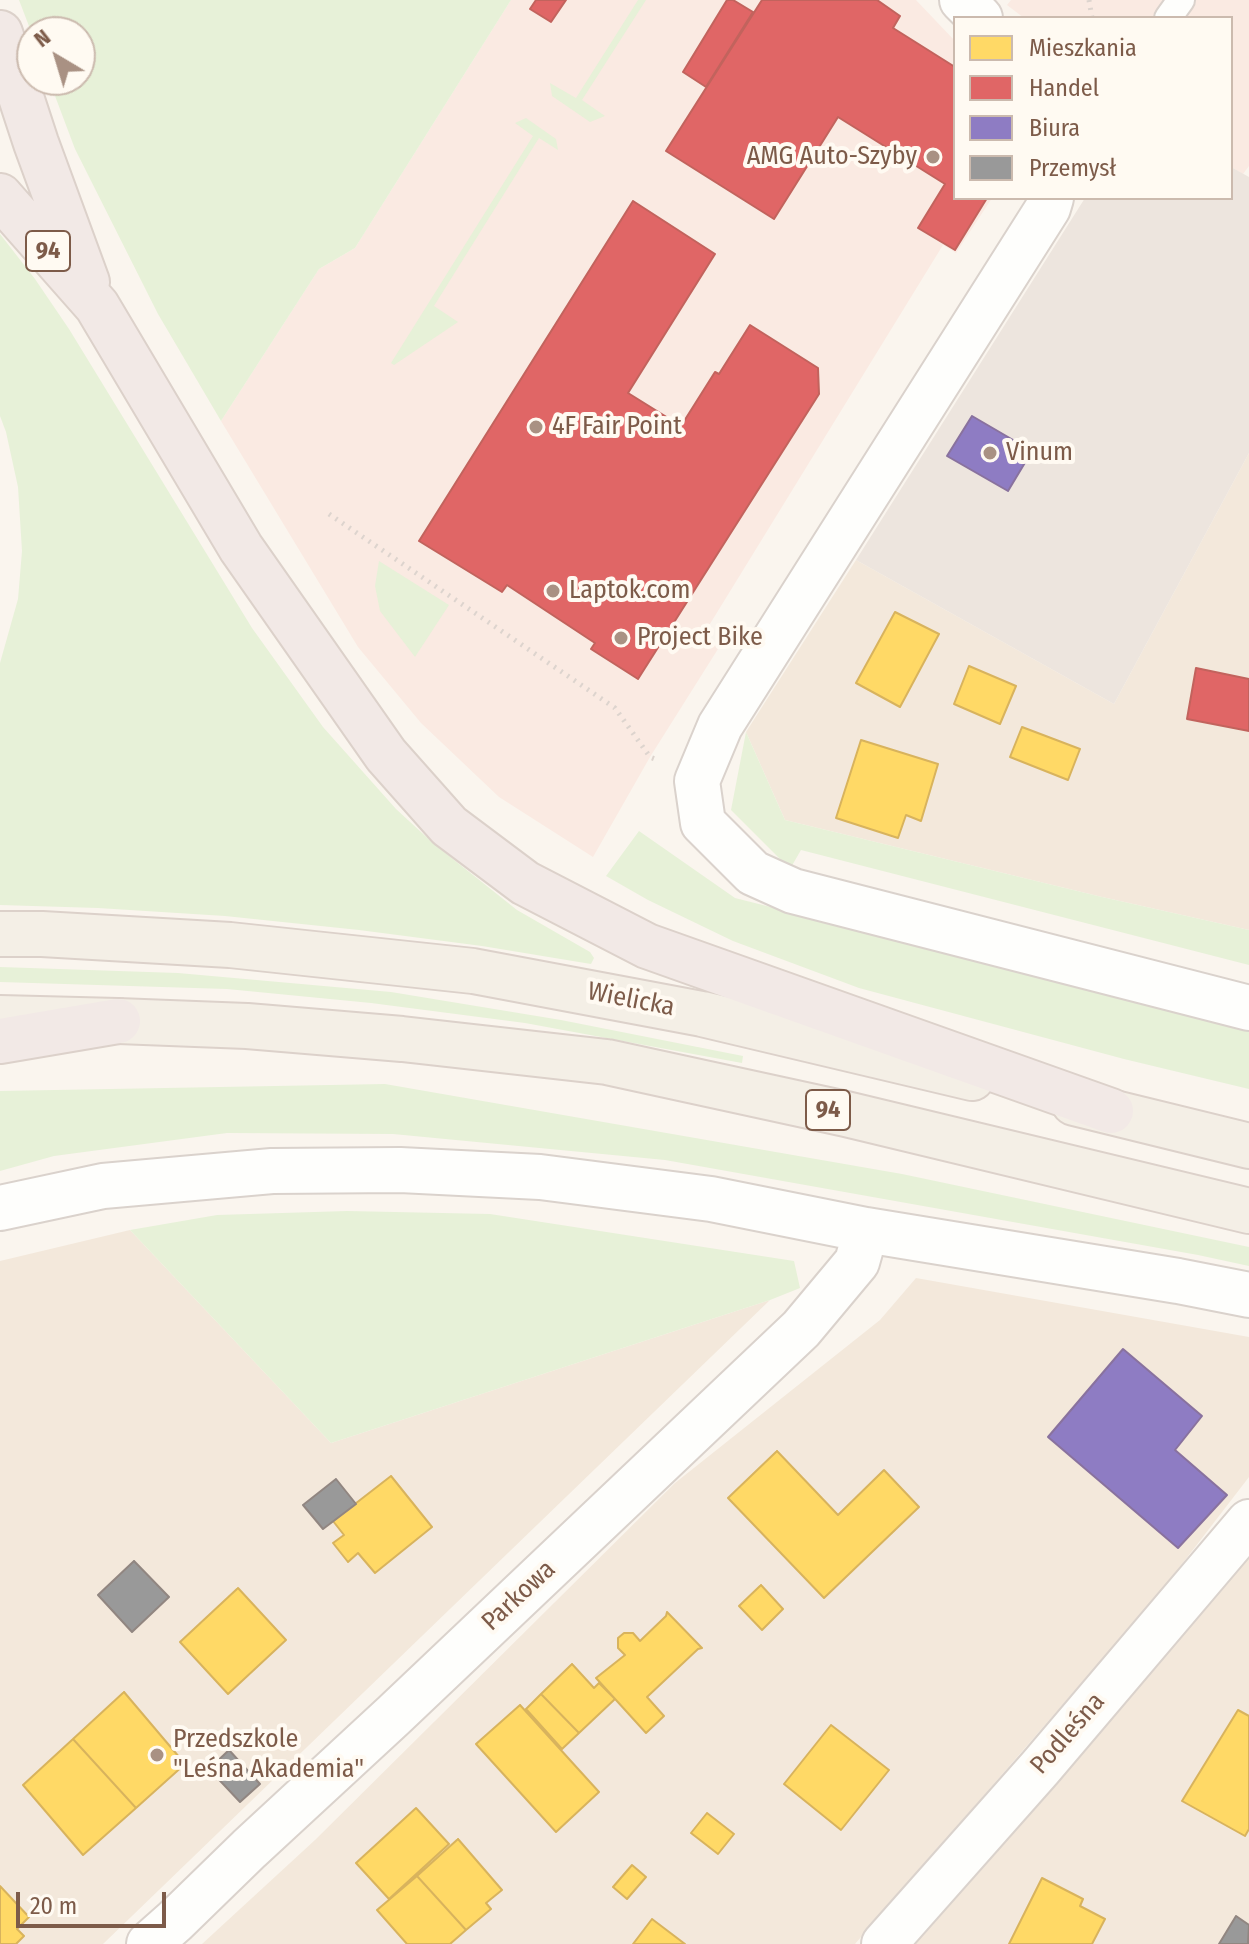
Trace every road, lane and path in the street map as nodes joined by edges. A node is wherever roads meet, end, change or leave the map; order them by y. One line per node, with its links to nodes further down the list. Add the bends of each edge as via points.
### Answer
1 (962, 0): 2 (street)
2 (978, 16)
3 (0, 33): 6 (highway)
4 (0, 196): 6 (highway, 94)
5 (1050, 200): 10 (street, via 720,726 697,781 703,823 753,873 793,891)
6 (97, 306): 14 (highway, via 241,548 386,755 449,826 525,883 647,946)
7 (329, 514): 8 (path, via 615,708)
8 (650, 757)
9 (0, 934): 14 (main road, Wielicka, via 230,945 473,971 702,1014)
10 (1249, 1008)
11 (0, 1018): 12 (main road)
12 (118, 1021): 13 (highway, 94); 17 (main road, 94, via 247,1026 607,1062)
13 (0, 1041)
14 (1111, 1111): 15 (main road, Wielicka)
15 (1249, 1146)
16 (0, 1208): 18 (street, via 103,1186 272,1171 400,1170 555,1179 711,1199)
17 (1249, 1211)
18 (866, 1230): 19 (street); 21 (street, Parkowa, via 857,1262 801,1329)
19 (1249, 1295)
20 (1249, 1522): 22 (street, Podleśna)
21 (149, 1944)
22 (884, 1944)

